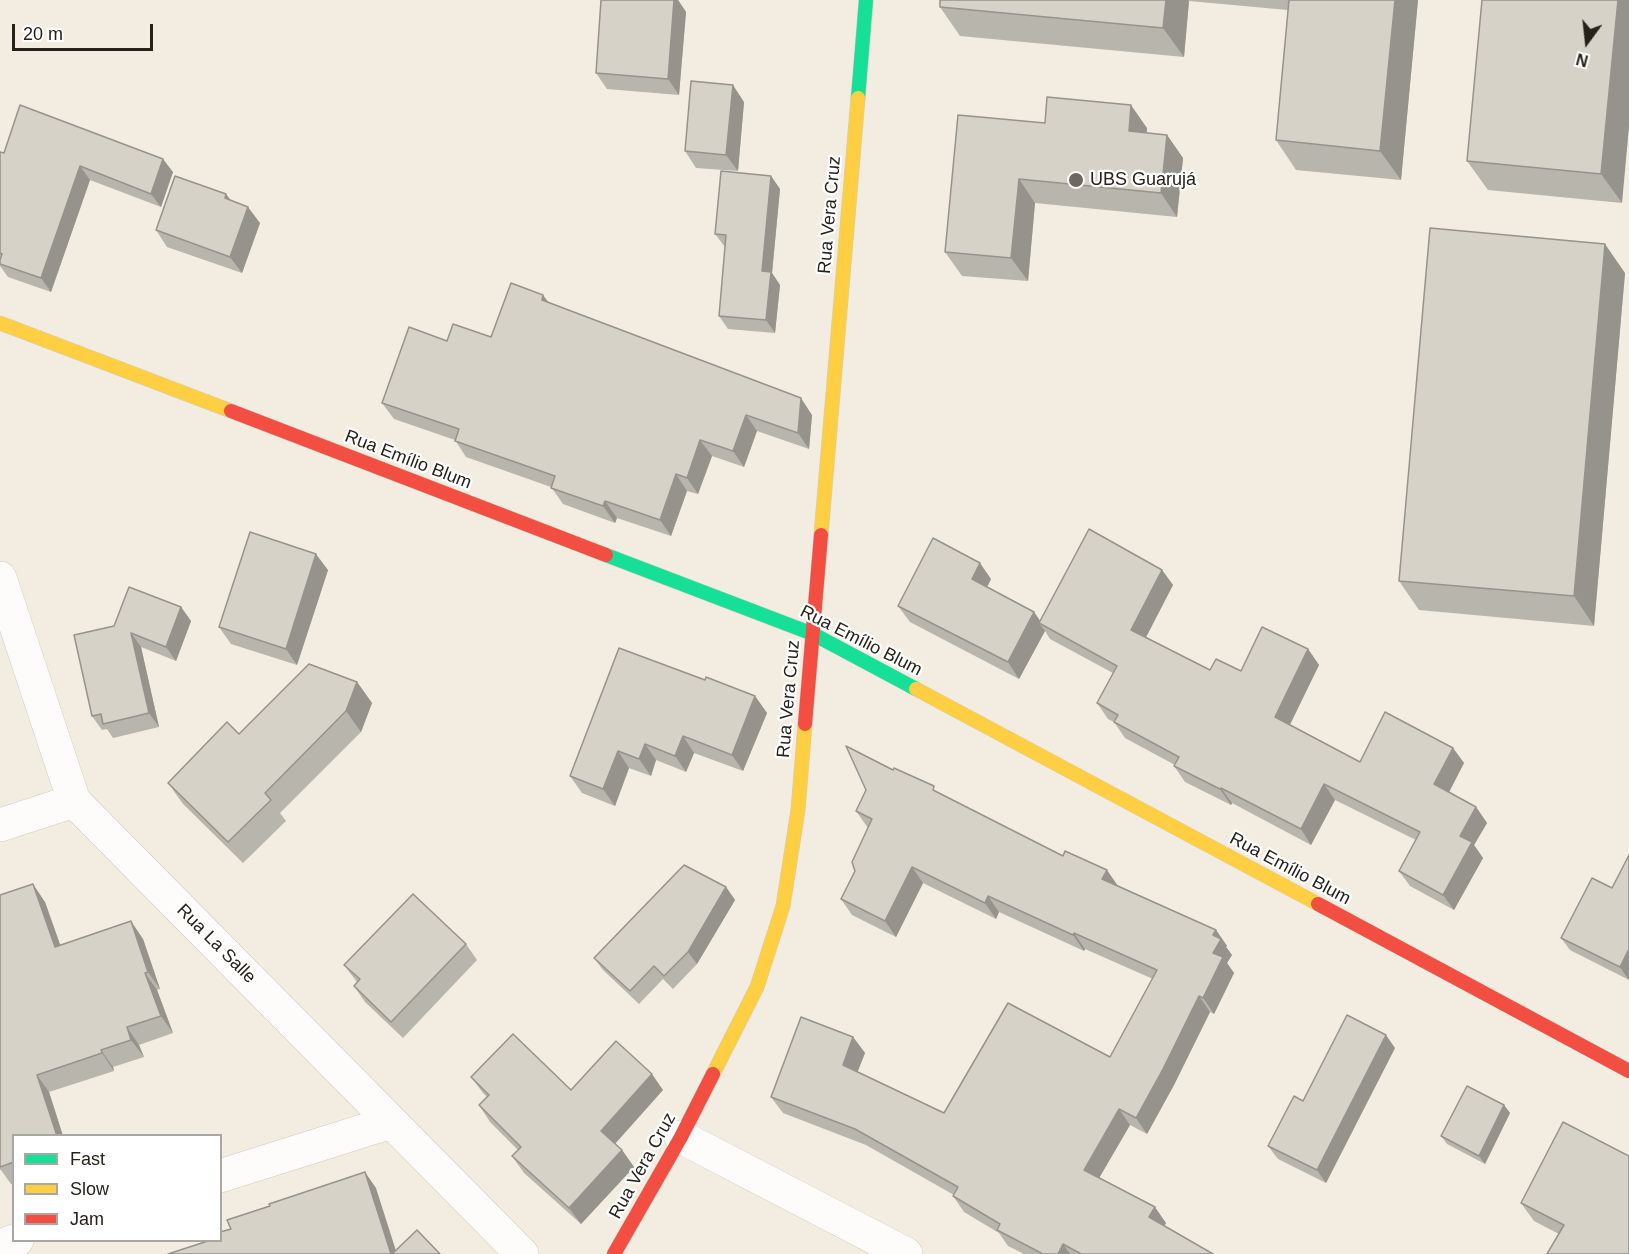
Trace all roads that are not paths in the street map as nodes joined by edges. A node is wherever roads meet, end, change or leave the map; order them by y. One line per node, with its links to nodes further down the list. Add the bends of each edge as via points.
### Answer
1 (866, 0): 4 (main road, Rua Vera Cruz)
2 (0, 323): 4 (main road, Rua Emílio Blum)
3 (0, 578): 5 (street, Rua La Salle)
4 (813, 634): 7 (main road, Rua Emílio Blum); 9 (main road, Rua Vera Cruz, via 798,810 783,906 757,987)
5 (74, 801): 6 (street); 8 (street, Rua La Salle)
6 (0, 825)
7 (1629, 1071)
8 (391, 1122): 10 (street); 11 (street, Rua La Salle)
9 (681, 1137): 12 (main road, Rua Vera Cruz); 13 (street)
10 (222, 1175)
11 (522, 1254)
12 (614, 1254)
13 (906, 1254)

